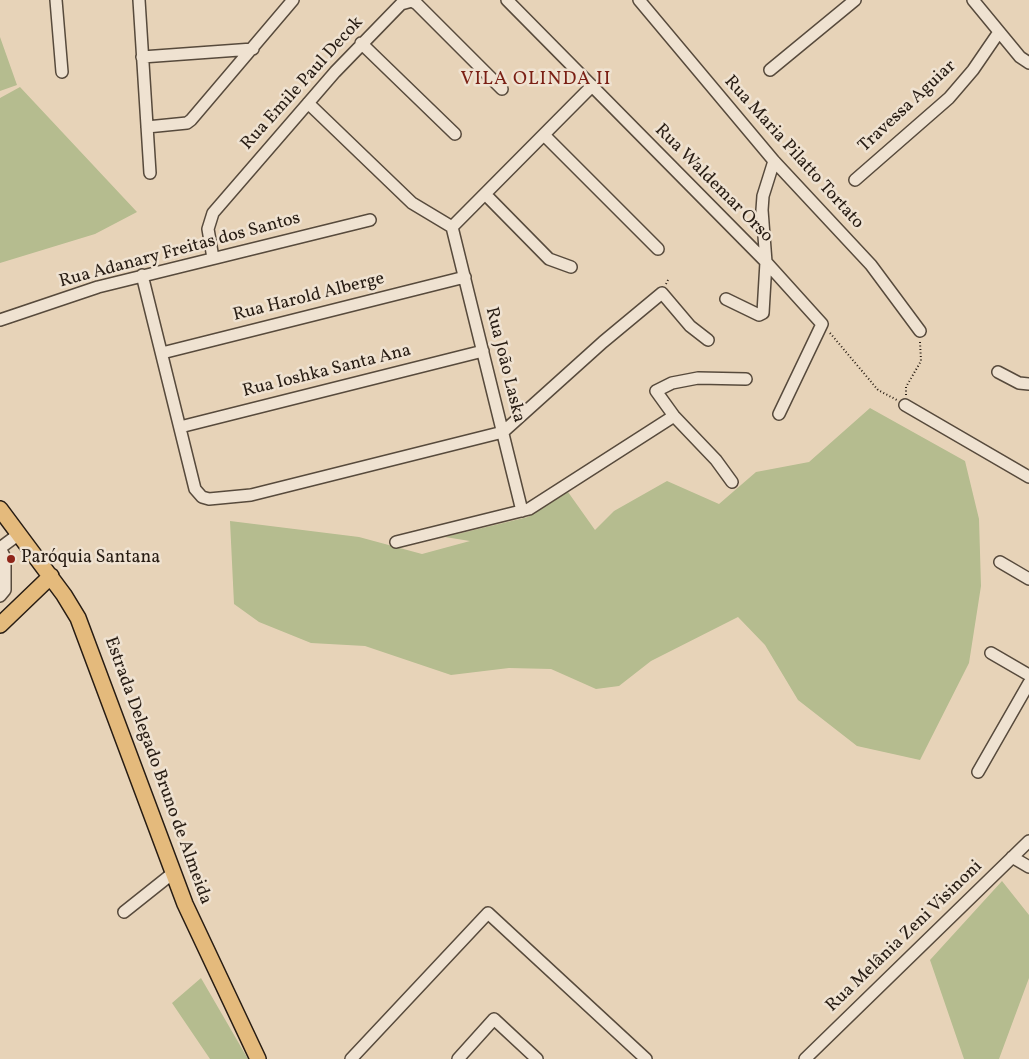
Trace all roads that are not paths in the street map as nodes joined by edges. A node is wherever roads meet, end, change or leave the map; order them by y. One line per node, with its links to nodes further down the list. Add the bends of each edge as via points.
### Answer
1 (56, 0): 14 (street)
2 (138, 0): 11 (street)
3 (293, 0): 10 (street)
4 (507, 0): 15 (street, Rua Waldemar Orso)
5 (639, 0): 21 (street, Rua Maria Pilatto Tortato)
6 (855, 0): 13 (street)
7 (973, 0): 8 (street)
8 (999, 32): 12 (street, via 1020,58); 23 (street, Travessa Aguiar, via 949,98)
9 (361, 43): 16 (street, Rua Emile Paul Decok, via 402,4 412,1); 17 (street, Rua Emile Paul Decok); 19 (street)
10 (253, 49): 11 (street); 18 (street, via 187,123)
11 (142, 57): 18 (street)
12 (1029, 63)
13 (770, 70)
14 (62, 72)
15 (592, 86): 20 (street); 29 (street, Rua Waldemar Orso)
16 (502, 90)
17 (308, 103): 26 (street, via 412,203); 28 (street, Rua Emile Paul Decok, via 214,213 208,229)
18 (147, 127): 22 (street)
19 (455, 134)
20 (544, 135): 24 (street); 27 (street)
21 (774, 161): 29 (street, via 763,196); 35 (street, Rua Maria Pilatto Tortato, via 856,248)
22 (150, 174)
23 (855, 180)
24 (485, 194): 26 (street); 30 (street, via 549,259)
25 (370, 220): 28 (street, Rua Adanary Freitas dos Santos)
26 (452, 227): 32 (street, Rua João Laska)
27 (658, 249)
28 (213, 258): 31 (street, Rua Adanary Freitas dos Santos)
29 (766, 262): 33 (street, via 762,315); 43 (street, Rua Waldemar Orso, via 822,324)
30 (571, 267)
31 (142, 276): 34 (street, Rua Adanary Freitas dos Santos, via 98,287); 38 (street)
32 (464, 276): 37 (street, Rua João Laska); 38 (street, Rua Harold Alberge)
33 (726, 299)
34 (0, 320)
35 (920, 331)
36 (708, 340): 46 (street, via 690,326 662,293)
37 (483, 351): 45 (street, Rua Ioshka Santa Ana); 46 (street, Rua João Laska)
38 (162, 354): 45 (street)
39 (998, 372): 41 (street, via 1019,383)
40 (746, 380): 44 (street, via 698,378 664,387 656,392)
41 (1029, 384)
42 (905, 405): 47 (street)
43 (780, 414)
44 (674, 416): 48 (street, via 716,460); 50 (street)
45 (180, 427): 46 (street, via 196,490 202,497 218,500 251,495)
46 (503, 432): 50 (street, Rua João Laska)
47 (1029, 477)
48 (732, 482)
49 (0, 509): 51 (main road, Estrada Delegado Bruno de Almeida)
50 (522, 511): 52 (street)
51 (18, 534): 53 (street); 55 (main road, Estrada Delegado Bruno de Almeida)
52 (396, 542)
53 (0, 548): 57 (street, via 5,558 5,590)
54 (1000, 562): 56 (street)
55 (51, 576): 58 (main road); 66 (main road, Estrada Delegado Bruno de Almeida, via 84,631)
56 (1029, 579)
57 (0, 596)
58 (0, 625)
59 (991, 653): 60 (street)
60 (1029, 675)
61 (1029, 683): 62 (street)
62 (978, 772)
63 (1029, 841): 64 (street, Rua Melânia Zeni Visinoni)
64 (1012, 857): 65 (street); 73 (street, Rua Melânia Zeni Visinoni)
65 (1029, 867)
66 (173, 873): 67 (street); 68 (main road, Estrada Delegado Bruno de Almeida)
67 (124, 912)
68 (258, 1059)
69 (351, 1059): 72 (street, via 488,913)
70 (458, 1059): 71 (street, via 494,1019)
71 (537, 1059)
72 (646, 1059)
73 (805, 1059)

